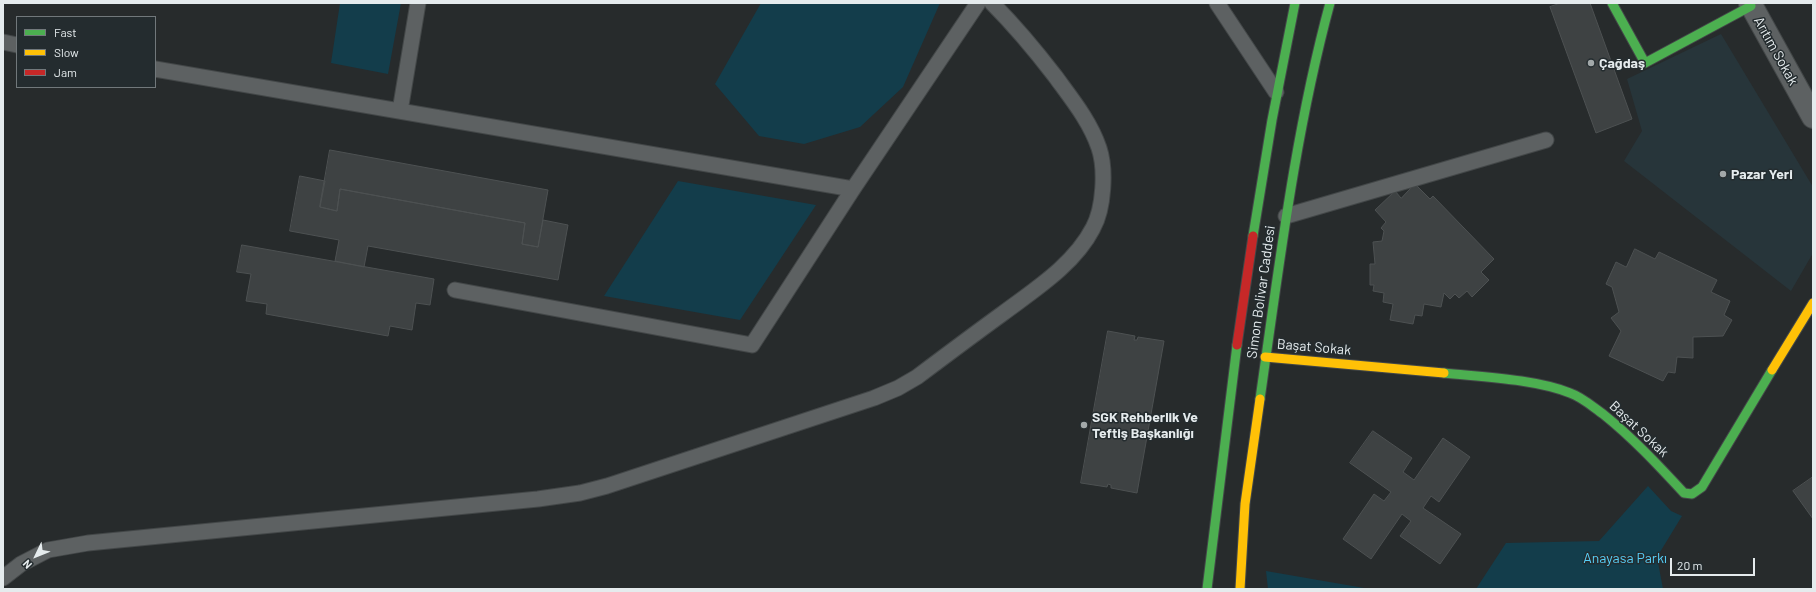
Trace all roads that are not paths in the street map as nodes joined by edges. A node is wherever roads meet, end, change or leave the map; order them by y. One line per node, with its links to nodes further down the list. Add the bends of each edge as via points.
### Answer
1 (418, 3): 14 (lane)
2 (978, 3): 16 (lane)
3 (992, 3): 21 (lane, via 1024,36 1073,100 1088,125 1099,148 1102,190 1100,209 1093,228 1075,253 1044,283 898,388 829,413 580,493 88,543 48,550 21,564)
4 (1217, 3): 12 (lane)
5 (1295, 3): 12 (main road, Simon Bolivar Caddesi)
6 (1330, 3): 17 (main road, Simon Bolivar Caddesi, via 1319,44)
7 (1612, 3): 8 (main road, Arıtım Sokak, via 1645,63)
8 (1751, 5): 13 (street, Arıtım Sokak)
9 (3, 42): 10 (lane)
10 (16, 45)
11 (156, 69): 14 (lane)
12 (1276, 92): 22 (main road, Simon Bolivar Caddesi, via 1251,244 1218,479)
13 (1812, 110)
14 (400, 111): 16 (lane)
15 (1546, 140): 17 (lane)
16 (853, 189): 18 (lane, via 752,345)
17 (1286, 216): 20 (main road, Simon Bolivar Caddesi)
18 (455, 290)
19 (1813, 302): 20 (main road, Başat Sokak, via 1702,487 1692,494 1684,493 1622,429 1565,391 1496,378)
20 (1266, 356): 23 (main road, Simon Bolivar Caddesi, via 1244,504)
21 (3, 578)
22 (1206, 589)
23 (1240, 589)

